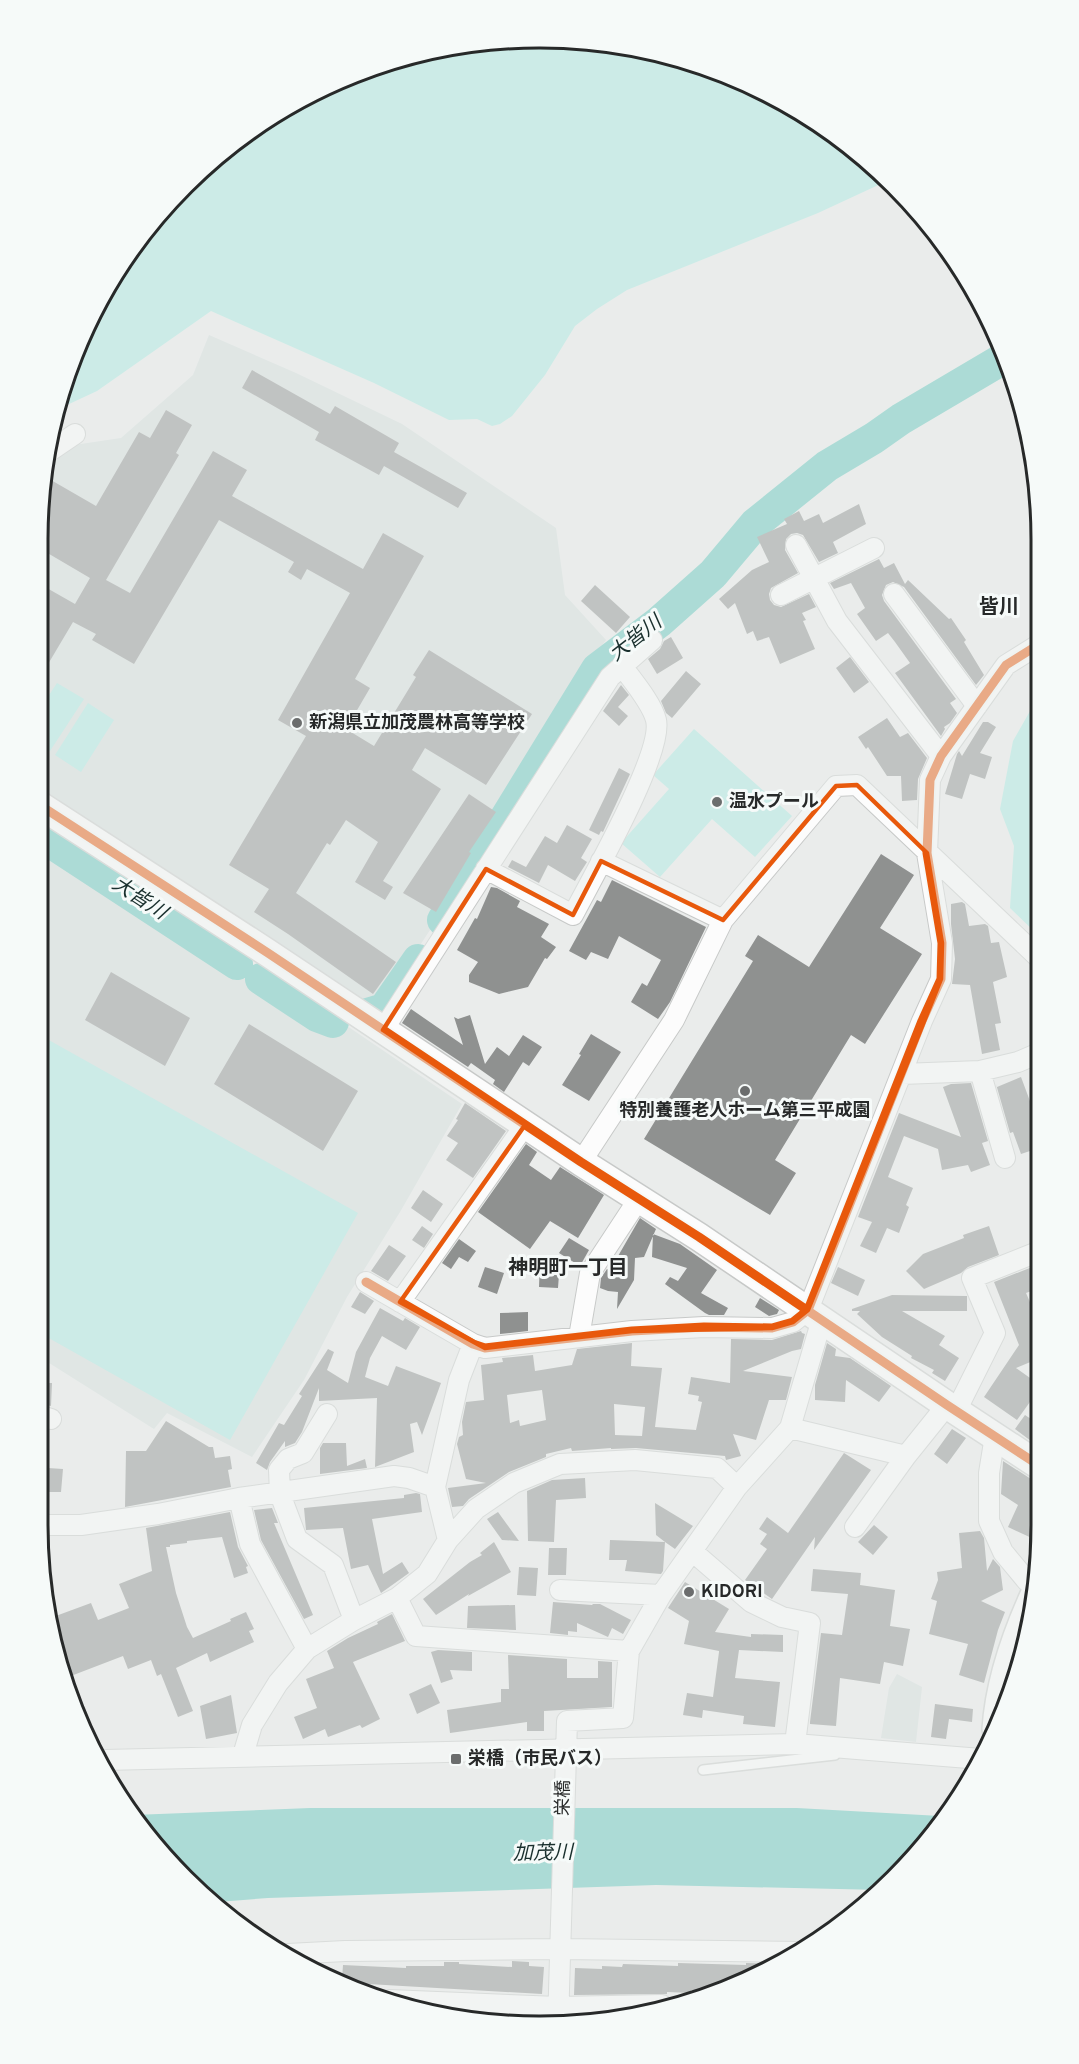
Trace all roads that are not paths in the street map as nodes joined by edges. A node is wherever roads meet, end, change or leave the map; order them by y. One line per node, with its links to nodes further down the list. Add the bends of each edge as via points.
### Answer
1 (75, 434): 2 (street)
2 (57, 446)
3 (796, 545): 5 (street)
4 (873, 548): 5 (street)
5 (815, 579): 7 (street); 12 (street, via 837,621)
6 (894, 594): 11 (street)
7 (781, 595)
8 (652, 640): 10 (street)
9 (1031, 649): 11 (street, via 1006,665)
10 (622, 666): 15 (street, via 656,720 656,740 635,795); 16 (street, via 610,678)
11 (977, 706): 12 (street)
12 (941, 756): 14 (street, via 930,780)
13 (48, 814): 19 (street)
14 (927, 853): 17 (street, via 857,785 836,786); 18 (street); 22 (street, via 942,943 941,979)
15 (601, 861): 16 (street, via 573,915); 17 (street)
16 (486, 869): 19 (street)
17 (723, 920): 25 (street, via 674,1020)
18 (1031, 950)
19 (383, 1030): 23 (street)
20 (1031, 1056): 21 (street)
21 (980, 1071): 22 (street); 24 (street)
22 (902, 1074): 30 (street)
23 (525, 1125): 25 (street); 29 (street)
24 (1005, 1158)
25 (581, 1162): 26 (street)
26 (639, 1200): 30 (street); 31 (street, via 591,1274)
27 (1031, 1255): 33 (street, via 972,1278 994,1333)
28 (366, 1282): 29 (street)
29 (400, 1302): 32 (street)
30 (815, 1314): 31 (street, via 772,1328 694,1328); 33 (street); 35 (street)
31 (579, 1337): 32 (street, via 485,1348)
32 (473, 1344): 39 (street, via 459,1380)
33 (952, 1408): 36 (street); 37 (street)
34 (327, 1414): 41 (street, via 303,1453 288,1459 279,1470)
35 (790, 1428): 37 (street); 40 (street)
36 (995, 1436): 38 (street); 47 (street, via 989,1473 990,1521 1003,1552)
37 (906, 1456): 44 (street)
38 (1031, 1460)
39 (435, 1487): 41 (street, via 394,1476); 45 (street)
40 (737, 1487): 45 (street, via 717,1468 635,1460 560,1464 514,1483 476,1509); 46 (street)
41 (280, 1494): 42 (street); 51 (street, via 297,1539 333,1565)
42 (239, 1498): 43 (street, via 81,1526); 52 (street, via 250,1544)
43 (48, 1525)
44 (855, 1527)
45 (448, 1540): 50 (street, via 428,1574)
46 (692, 1551): 49 (street); 54 (street, via 751,1602 782,1617 810,1623)
47 (1028, 1581)
48 (560, 1590): 49 (street)
49 (661, 1595): 53 (street)
50 (397, 1599): 51 (street); 53 (street, via 416,1636)
51 (354, 1620): 52 (street)
52 (307, 1649): 56 (street, via 278,1683 252,1725)
53 (629, 1651): 57 (street, 栄橋, via 623,1718 567,1720)
54 (795, 1744): 55 (street); 57 (street)
55 (874, 1751): 58 (street); 60 (lane)
56 (243, 1755): 57 (street); 59 (street)
57 (565, 1758): 61 (street, 栄橋)
58 (971, 1759)
59 (109, 1760)
60 (703, 1770)
61 (561, 1943): 62 (street); 63 (street); 66 (street, 栄橋)
62 (782, 1951)
63 (300, 1953)
64 (431, 2004): 66 (street)
65 (626, 2008): 66 (street)
66 (558, 2015)

